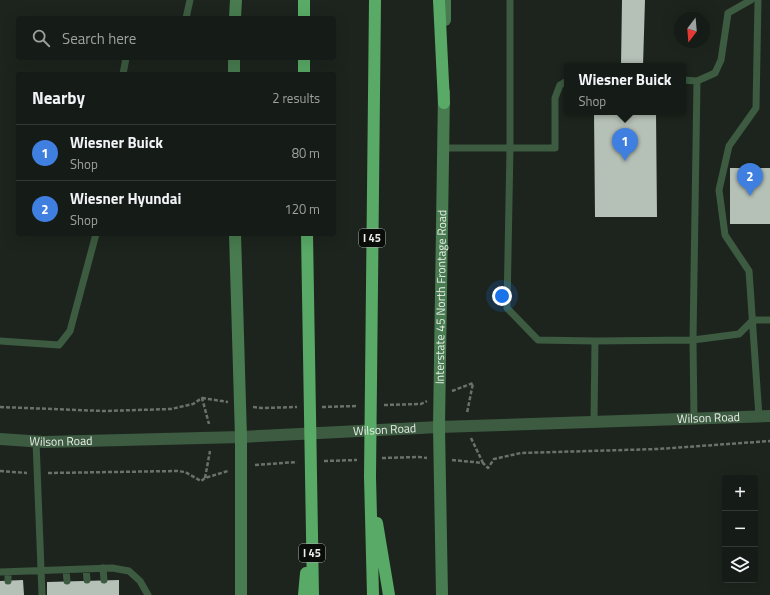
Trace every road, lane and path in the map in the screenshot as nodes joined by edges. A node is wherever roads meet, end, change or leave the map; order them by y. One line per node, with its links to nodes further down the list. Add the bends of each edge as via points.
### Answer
1 (190, 0): 10 (lane)
2 (236, 0): 11 (main road)
3 (304, 0): 12 (highway)
4 (375, 0): 57 (highway, I 45)
5 (439, 0): 22 (highway)
6 (445, 0): 22 (main road, Interstate 45 North Frontage Road)
7 (510, 0): 24 (lane)
8 (751, 0): 20 (lane, via 728,13 721,60 716,73)
9 (758, 0): 28 (lane, via 756,108 729,146 719,190 725,235 749,271)
10 (186, 16)
11 (235, 16)
12 (304, 16)
13 (126, 60): 16 (lane)
14 (234, 60): 17 (main road)
15 (304, 60): 18 (highway)
16 (124, 72)
17 (234, 72)
18 (304, 72)
19 (686, 80): 20 (lane)
20 (697, 81): 30 (lane)
21 (564, 83): 24 (lane, via 560,85 555,98 555,148)
22 (444, 103): 23 (main road, Interstate 45 North Frontage Road)
23 (443, 148): 24 (lane); 43 (main road, Interstate 45 North Frontage Road)
24 (510, 148): 32 (lane, via 507,308 538,340)
25 (95, 236): 31 (lane, via 70,331 59,345)
26 (235, 236): 45 (main road)
27 (307, 236): 58 (highway, I 45)
28 (753, 320): 29 (lane); 30 (lane, via 739,334); 40 (lane)
29 (770, 320)
30 (693, 340): 32 (lane); 41 (lane)
31 (0, 341)
32 (595, 341): 42 (lane)
33 (421, 404): 34 (path)
34 (381, 405)
35 (357, 406): 38 (path)
36 (0, 407): 44 (path, via 104,411 171,409 194,404 202,398)
37 (302, 407): 39 (path)
38 (317, 407)
39 (262, 408)
40 (764, 416): 41 (street, Wilson Road)
41 (694, 419): 42 (street, Wilson Road)
42 (594, 422): 43 (street, Wilson Road)
43 (439, 427): 45 (street, Wilson Road); 51 (main road, Interstate 45 North Frontage Road)
44 (213, 437): 45 (street, Wilson Road); 47 (street, Wilson Road); 56 (path, via 205,478 201,481 185,472 176,471)
45 (241, 437): 70 (main road)
46 (0, 439): 47 (street, Wilson Road)
47 (36, 441): 56 (lane)
48 (770, 441): 51 (path, via 658,449 521,453 494,459 488,468 483,463)
49 (364, 459): 52 (path)
50 (380, 459): 51 (path)
51 (440, 459): 75 (main road, Interstate 45 North Frontage Road)
52 (318, 461)
53 (302, 462): 54 (path)
54 (263, 463)
55 (0, 472): 56 (path)
56 (37, 473): 62 (lane)
57 (370, 476): 73 (highway, I 45); 74 (highway)
58 (312, 510): 71 (highway); 72 (highway, I 45)
59 (103, 568): 60 (lane); 65 (lane); 69 (lane, via 129,570 140,580)
60 (86, 569): 61 (lane); 64 (lane)
61 (66, 570): 62 (lane); 67 (lane)
62 (40, 571): 63 (lane); 68 (lane)
63 (4, 572): 66 (lane)
64 (87, 580)
65 (104, 580)
66 (8, 581)
67 (67, 581)
68 (42, 595)
69 (148, 595)
70 (241, 595)
71 (304, 595)
72 (313, 595)
73 (373, 595)
74 (388, 595)
75 (442, 595)

